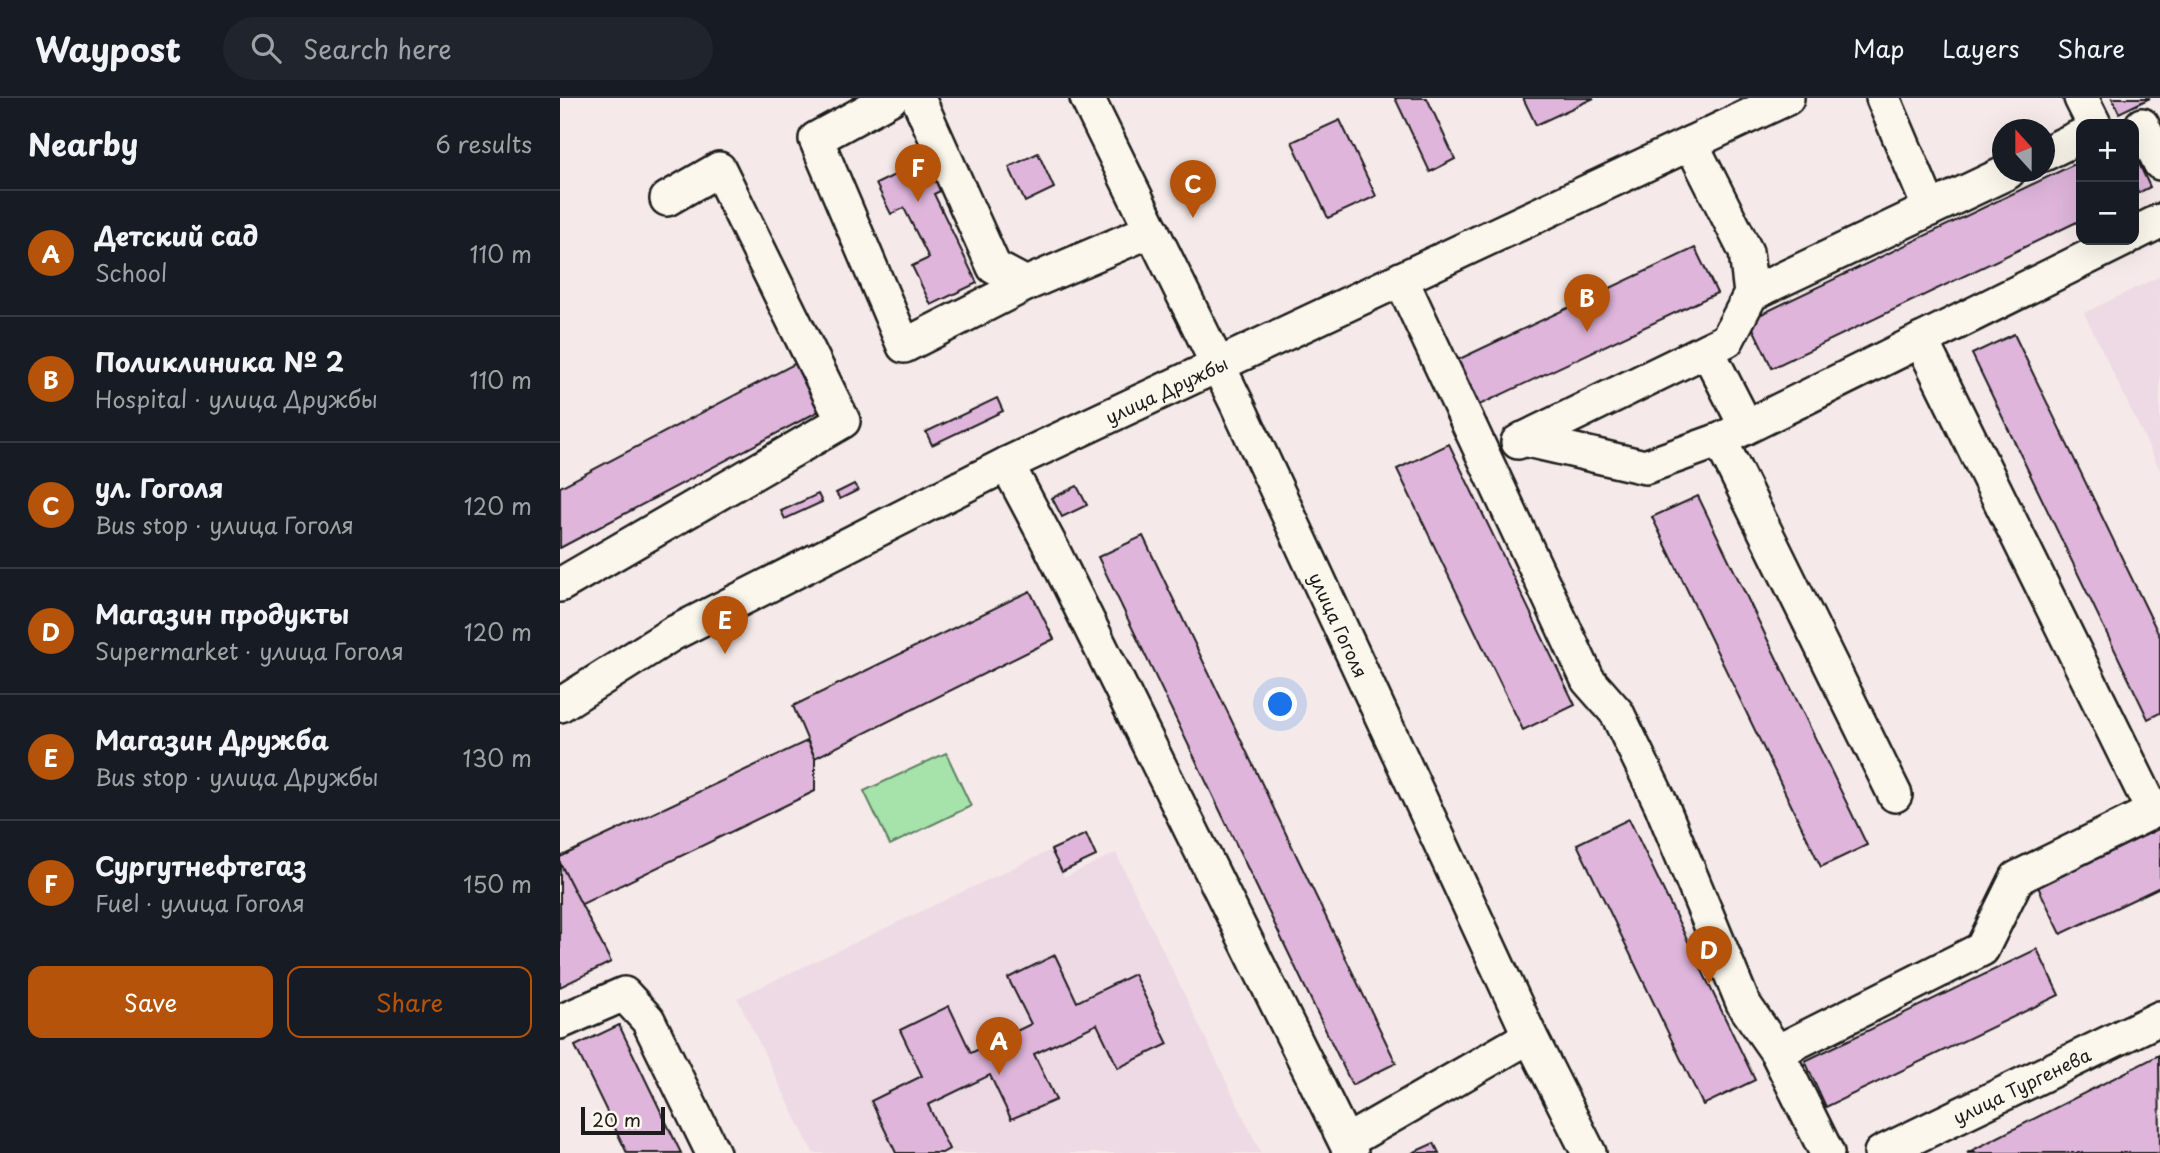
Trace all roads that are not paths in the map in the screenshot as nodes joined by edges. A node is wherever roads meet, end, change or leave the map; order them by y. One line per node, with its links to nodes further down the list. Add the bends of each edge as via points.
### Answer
1 (891, 98): 21 (street, via 816,139 904,346)
2 (918, 98): 21 (street, via 994,267)
3 (1087, 98): 17 (street, улица Гоголя)
4 (1787, 98): 10 (street, улица Дружбы)
5 (1883, 98): 15 (street)
6 (2081, 98): 7 (street)
7 (2092, 119)
8 (2145, 123): 12 (street)
9 (2076, 138): 11 (street)
10 (1691, 143): 20 (street, улица Дружбы); 22 (street, via 1746,253)
11 (2055, 149)
12 (2160, 163)
13 (1992, 180): 15 (street)
14 (667, 199): 30 (street, via 719,169 843,421)
15 (1930, 209): 22 (street)
16 (2160, 221): 18 (street)
17 (1152, 230): 21 (street); 25 (street, улица Гоголя)
18 (2139, 232)
19 (2113, 245): 23 (street)
20 (1401, 279): 25 (street, улица Дружбы); 28 (street)
21 (1026, 284)
22 (1751, 294): 24 (street, via 1727,340)
23 (1921, 340): 26 (street); 33 (street)
24 (1707, 350): 26 (street); 27 (street)
25 (1218, 367): 29 (street, улица Дружбы); 36 (street, улица Гоголя)
26 (1733, 433): 27 (street, via 1645,467); 32 (street)
27 (1523, 439): 28 (street)
28 (1484, 458): 37 (street, via 1588,680 1617,713 1661,804 1743,1003)
29 (1007, 464): 31 (street, улица Дружбы, via 672,634); 38 (street)
30 (560, 585)
31 (560, 705)
32 (1895, 795)
33 (2157, 809): 37 (street, via 2017,878 1982,948)
34 (2160, 1018): 42 (street, улица Тургенева)
35 (560, 1022): 39 (street, via 624,994 648,1020)
36 (1530, 1036): 38 (street); 40 (street, улица Гоголя)
37 (1777, 1052): 41 (street)
38 (1348, 1147)
39 (713, 1153)
40 (1589, 1153)
41 (1827, 1153)
42 (1881, 1153)

